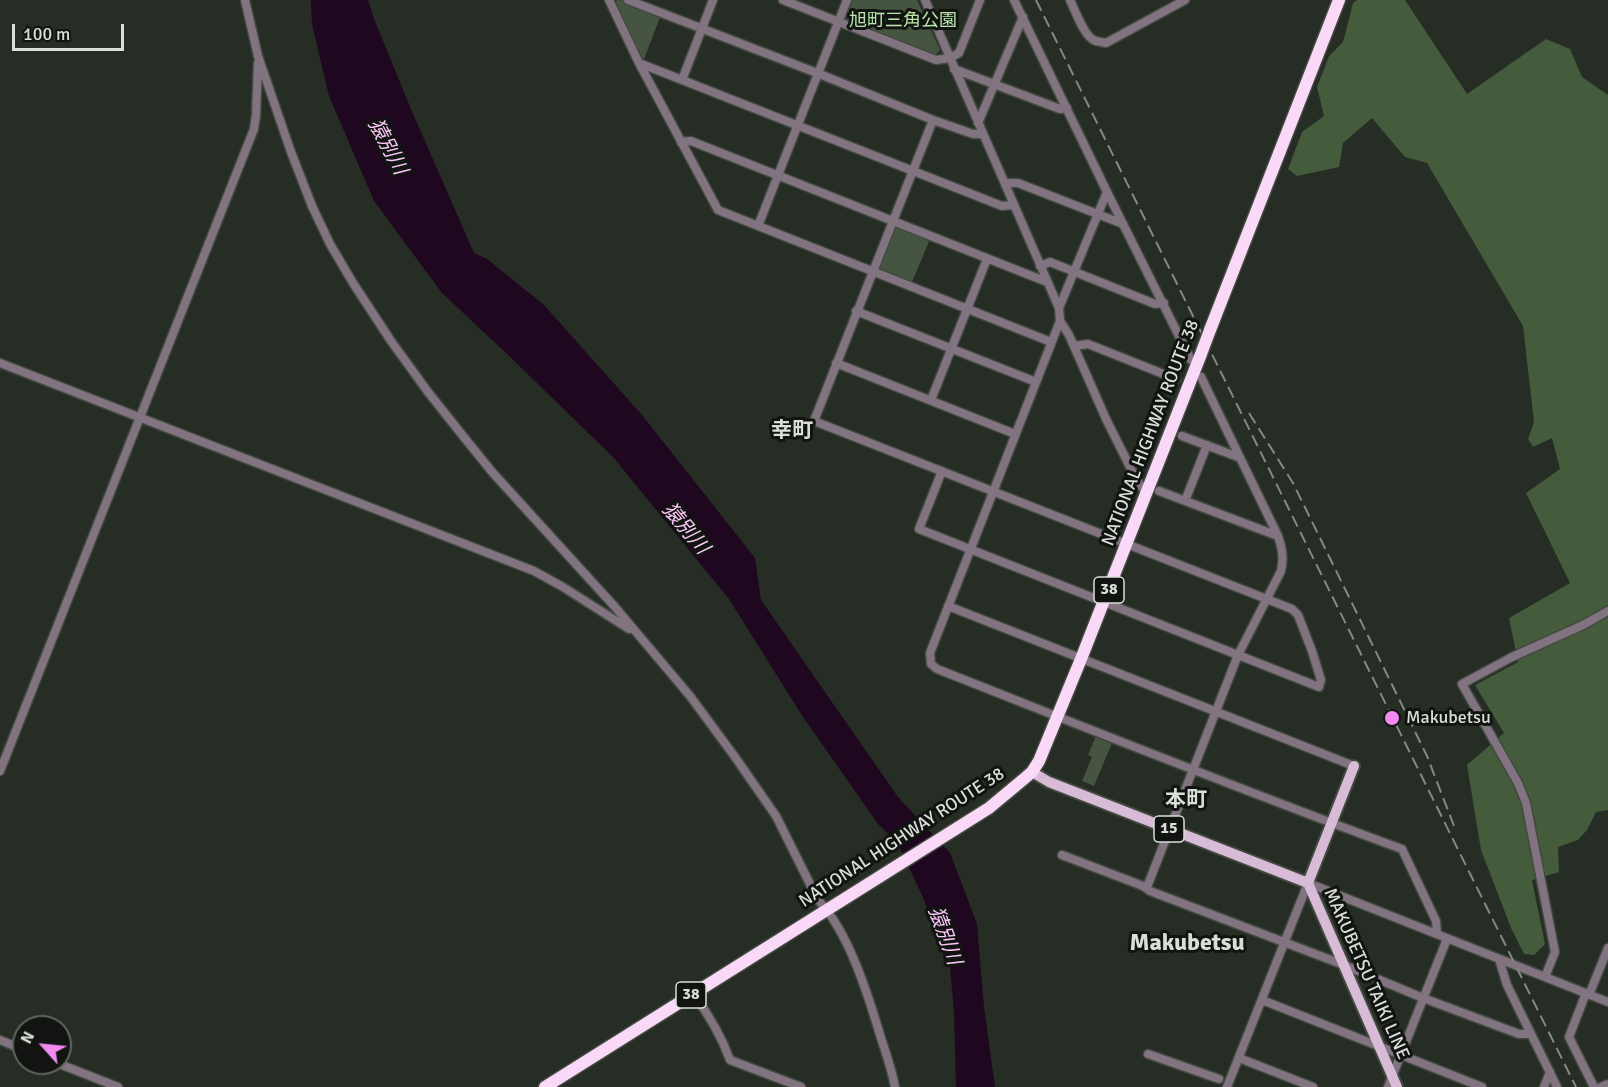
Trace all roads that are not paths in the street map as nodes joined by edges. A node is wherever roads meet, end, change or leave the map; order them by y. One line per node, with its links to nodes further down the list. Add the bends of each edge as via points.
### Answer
1 (245, 0): 16 (street)
2 (609, 0): 18 (street)
3 (628, 0): 15 (street)
4 (713, 0): 15 (street)
5 (783, 0): 14 (street)
6 (847, 0): 14 (street)
7 (925, 0): 17 (street)
8 (980, 0): 17 (street, via 959,53)
9 (1014, 0): 13 (street)
10 (1070, 0): 11 (street, via 1092,39 1106,43)
11 (1185, 0)
12 (1339, 0): 51 (highway, NATIONAL HIGHWAY ROUTE 38 / 38, bridge)
13 (1023, 17): 22 (street); 23 (street)
14 (838, 22): 17 (street, via 936,60); 20 (street)
15 (702, 29): 20 (street); 21 (street)
16 (258, 56): 58 (street, via 254,129); 74 (street, via 312,206 330,244 391,341 493,473)
17 (950, 58): 19 (street)
18 (639, 63): 21 (street); 28 (street)
19 (954, 69): 22 (street); 25 (street)
20 (817, 73): 24 (street); 26 (street)
21 (682, 80): 26 (street)
22 (995, 83): 23 (street, via 1060,109); 25 (street)
23 (1067, 108): 32 (street)
24 (933, 120): 27 (street); 29 (street)
25 (978, 123): 27 (street)
26 (797, 125): 29 (street); 30 (street)
27 (983, 134): 31 (street)
28 (681, 142): 30 (street, via 691,141); 37 (street, via 718,210)
29 (912, 171): 33 (street, via 1002,206); 35 (street)
30 (777, 176): 35 (street); 37 (street)
31 (1005, 183): 33 (street); 34 (street, via 1018,183)
32 (1107, 192): 34 (street); 36 (street)
33 (1014, 205): 39 (street)
34 (1097, 214): 36 (street); 41 (street)
35 (892, 221): 38 (street); 40 (street)
36 (1124, 224): 43 (street)
37 (758, 226): 40 (street)
38 (987, 259): 42 (street); 45 (street)
39 (1040, 266): 41 (street, via 1050,262); 42 (street)
40 (872, 272): 45 (street); 46 (street)
41 (1074, 272): 43 (street, via 1155,304); 44 (street)
42 (1047, 282): 44 (street)
43 (1164, 303): 51 (street)
44 (1059, 308): 47 (street)
45 (967, 309): 48 (street); 50 (street)
46 (856, 311): 50 (street); 53 (street)
47 (1060, 321): 48 (street); 49 (street)
48 (1051, 342): 56 (street)
49 (1074, 346): 55 (street, via 1089,344); 65 (street, via 1135,477)
50 (951, 349): 56 (street); 57 (street)
51 (1196, 357): 65 (highway, NATIONAL HIGHWAY ROUTE 38 / 38)
52 (0, 363): 58 (street)
53 (836, 363): 57 (street); 63 (street, via 814,421)
54 (1201, 377): 62 (street)
55 (1176, 379)
56 (1036, 382): 59 (street)
57 (931, 400): 59 (street)
58 (140, 417): 74 (street, via 534,571); 81 (street)
59 (1015, 434): 64 (street)
60 (1182, 436): 61 (street)
61 (1207, 445): 62 (street); 66 (street)
62 (1238, 457): 67 (street)
63 (942, 471): 64 (street); 69 (street, via 919,528)
64 (993, 492): 68 (street); 69 (street)
65 (1152, 492): 66 (street); 68 (highway, NATIONAL HIGHWAY ROUTE 38 / 38)
66 (1185, 501): 67 (street)
67 (1278, 536): 70 (street, via 1284,561)
68 (1127, 544): 70 (street); 71 (highway, NATIONAL HIGHWAY ROUTE 38 / 38)
69 (970, 549): 71 (street); 72 (street)
70 (1267, 599): 75 (street); 75 (street, via 1298,615 1321,680 1318,687)
71 (1104, 601): 75 (street); 76 (highway, NATIONAL HIGHWAY ROUTE 38 / 38)
72 (948, 606): 76 (street); 78 (street, via 930,653 932,664)
73 (1608, 611): 95 (street, via 1462,684 1526,803 1555,952)
74 (635, 632): 88 (street, via 690,696 776,816 818,900)
75 (1238, 655): 77 (street)
76 (1081, 659): 77 (street); 78 (highway, NATIONAL HIGHWAY ROUTE 38 / 38)
77 (1215, 712): 79 (street); 80 (street)
78 (1057, 717): 80 (street); 82 (highway, NATIONAL HIGHWAY ROUTE 38 / 38)
79 (1354, 766): 83 (main road)
80 (1192, 770): 83 (street); 84 (street)
81 (0, 771)
82 (1032, 772): 84 (main road, MAKUBETSU TAIKI LINE / 15); 88 (highway, NATIONAL HIGHWAY ROUTE 38 / 38, via 989,808)
83 (1331, 823): 86 (main road); 89 (street, via 1402,849 1436,921)
84 (1169, 828): 86 (main road, MAKUBETSU TAIKI LINE / 15); 87 (street)
85 (1062, 855): 87 (street)
86 (1308, 884): 89 (street); 91 (street); 94 (main road, MAKUBETSU TAIKI LINE)
87 (1147, 887): 91 (street)
88 (833, 907): 96 (highway, NATIONAL HIGHWAY ROUTE 38 / 38); 114 (street, via 872,1006)
89 (1437, 934): 90 (street)
90 (1447, 939): 93 (street); 98 (street)
91 (1284, 943): 94 (street); 99 (street)
92 (1608, 948): 97 (street)
93 (1499, 960): 95 (street); 101 (street)
94 (1344, 965): 98 (street); 102 (main road, MAKUBETSU TAIKI LINE)
95 (1545, 977): 97 (street)
96 (693, 993): 111 (highway, NATIONAL HIGHWAY ROUTE 38 / 38); 113 (street, via 711,1017 730,1060)
97 (1588, 994): 100 (street); 122 (street, via 1569,1037)
98 (1423, 998): 101 (street, via 1519,1034); 104 (street)
99 (1262, 1000): 102 (street); 105 (street)
100 (1608, 1002)
101 (1531, 1034): 107 (street)
102 (1380, 1047): 104 (street); 108 (main road, MAKUBETSU TAIKI LINE)
103 (1148, 1054): 109 (street)
104 (1401, 1055): 108 (street); 119 (street)
105 (1239, 1058): 115 (street); 116 (street)
106 (72, 1069): 112 (street)
107 (1550, 1072): 120 (street); 121 (street)
108 (1392, 1075): 117 (street); 118 (main road, MAKUBETSU TAIKI LINE)
109 (1219, 1079)
110 (1608, 1084): 123 (street)
111 (547, 1086)
112 (118, 1087)
113 (801, 1087)
114 (895, 1087)
115 (1227, 1087)
116 (1313, 1087)
117 (1388, 1087)
118 (1397, 1087)
119 (1482, 1087)
120 (1544, 1087)
121 (1557, 1087)
122 (1594, 1087)
123 (1601, 1087)

